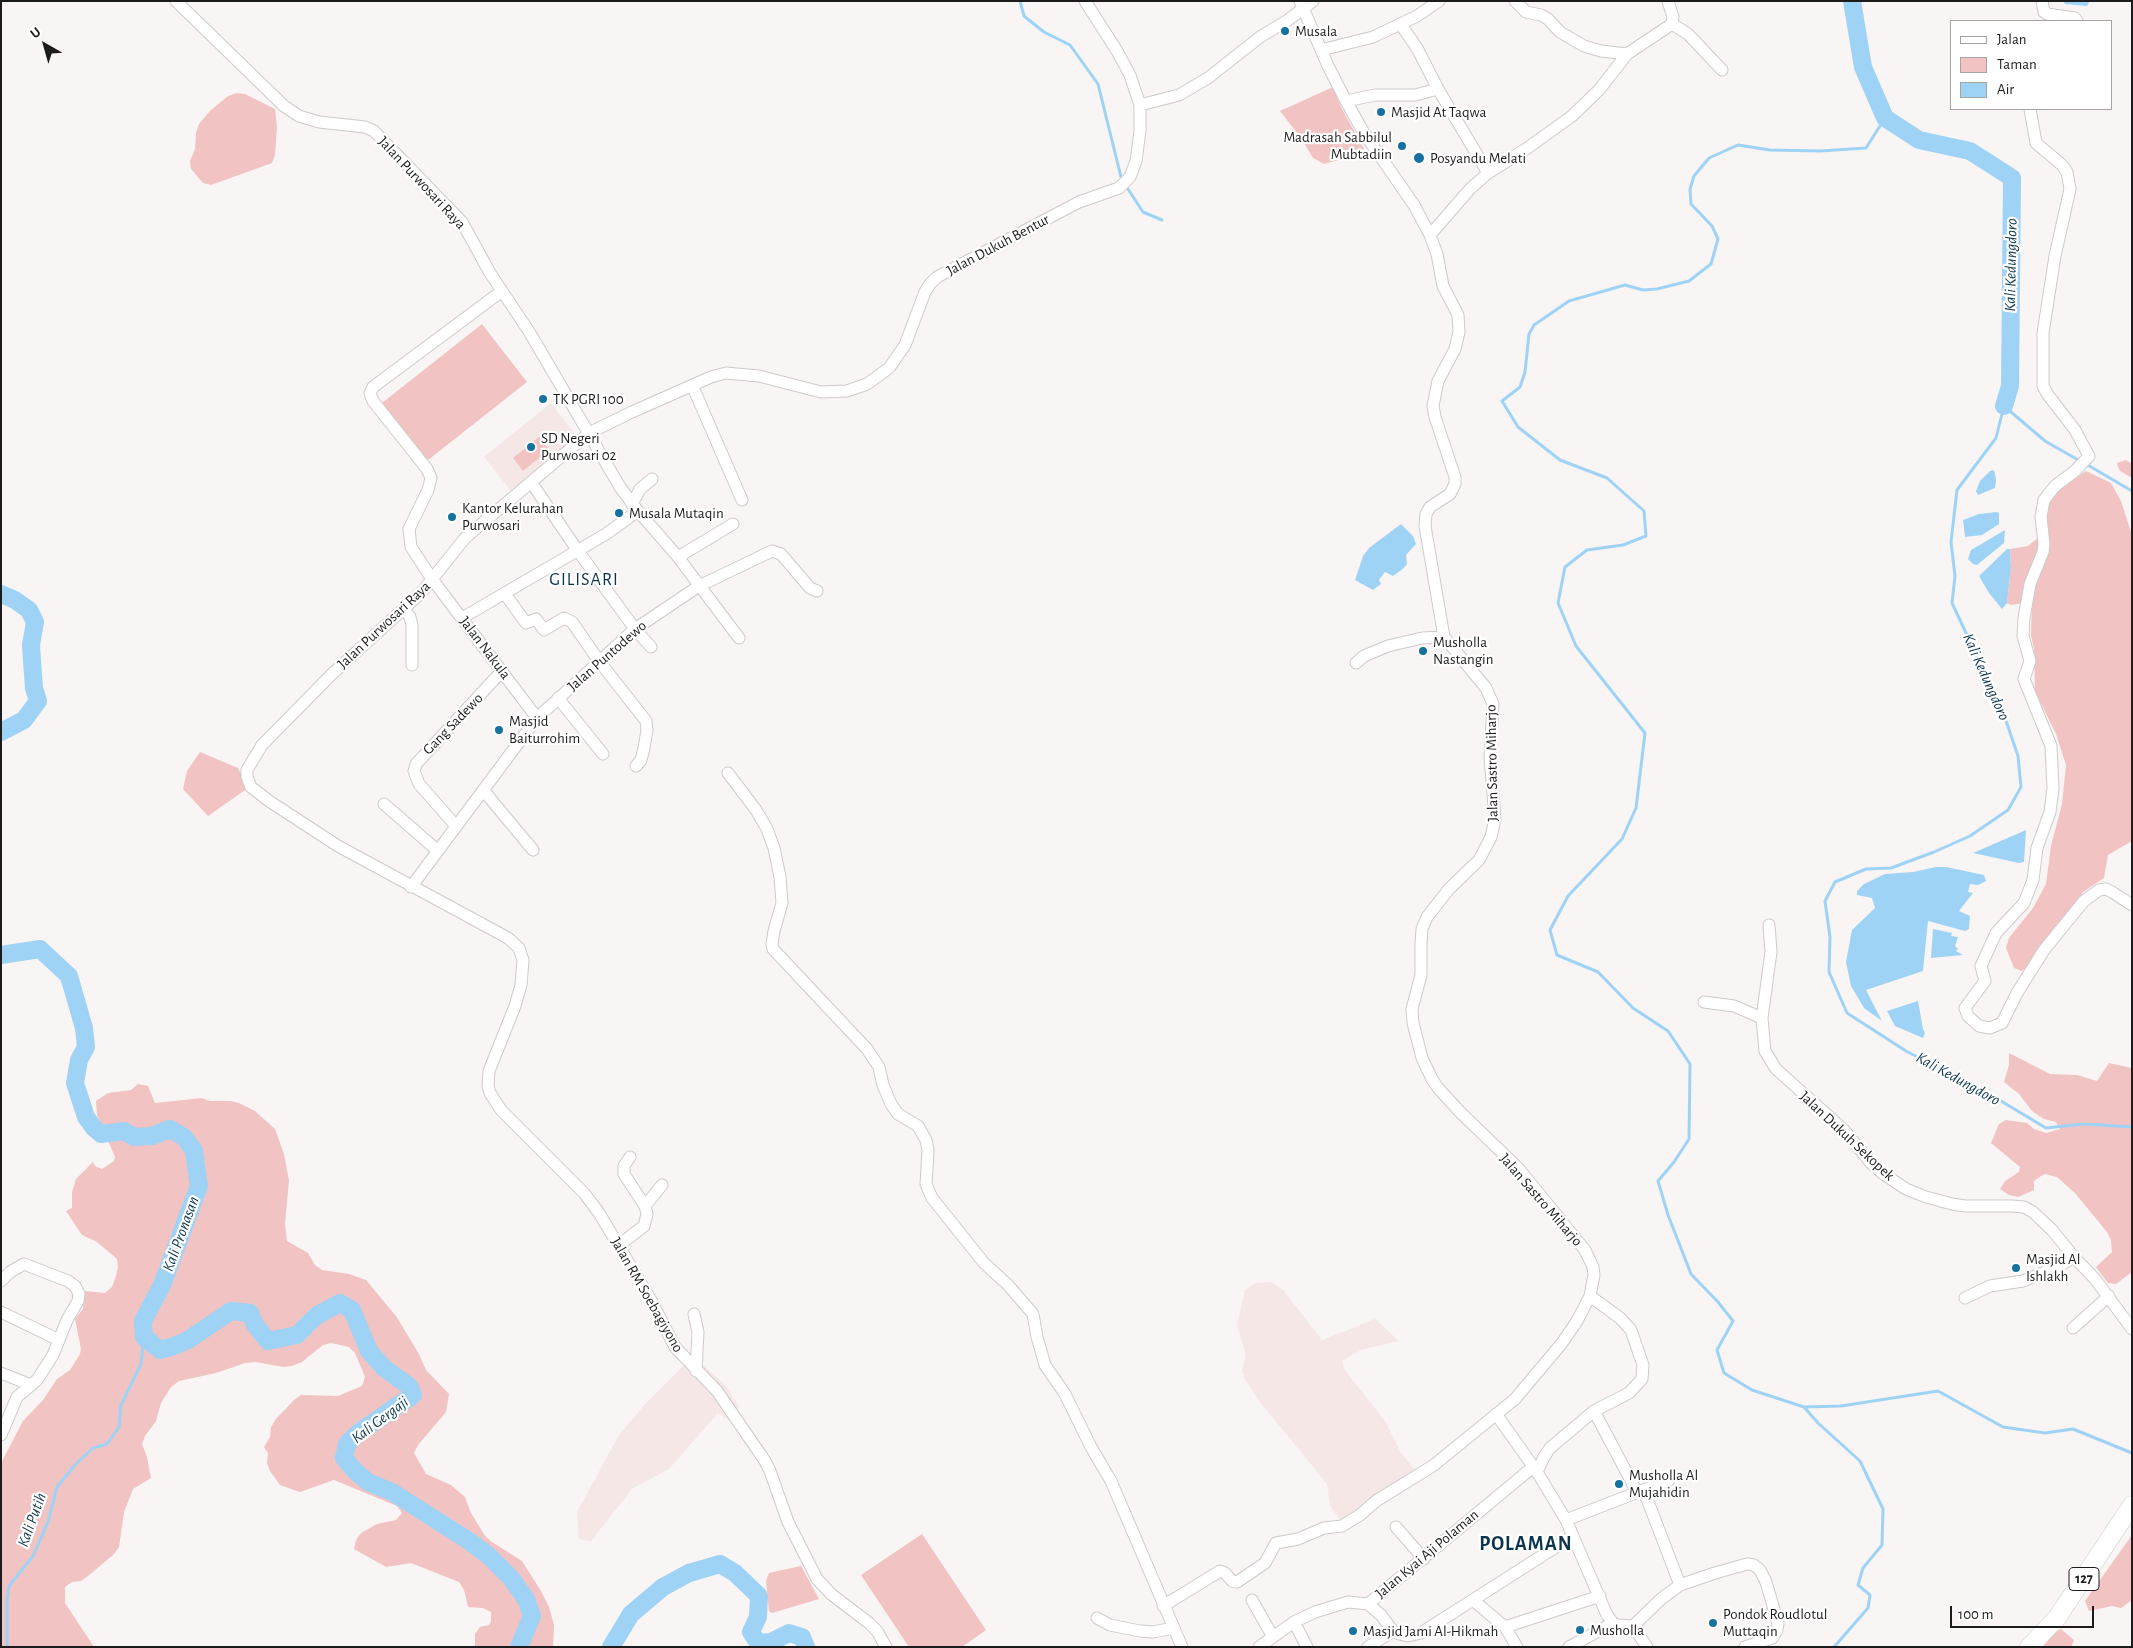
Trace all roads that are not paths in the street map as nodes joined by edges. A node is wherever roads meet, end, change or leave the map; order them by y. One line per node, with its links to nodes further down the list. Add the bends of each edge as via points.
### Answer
1 (176, 1): 20 (street, Jalan Purwosari Raya, via 284,106 299,116 319,122 365,127 381,137 462,222)
2 (1085, 1): 16 (street, Jalan Dukuh Bentur, via 1130,75)
3 (1439, 1): 10 (street)
4 (1515, 1): 12 (street, via 1526,12 1548,19 1560,32 1584,46)
5 (2042, 1): 8 (street, via 2047,14)
6 (1669, 2): 9 (street)
7 (1306, 4): 11 (street, Jalan Sastro Miharjo); 16 (street, via 1179,96)
8 (2076, 20)
9 (1672, 24): 12 (street); 13 (street, via 1688,34)
10 (1401, 25): 11 (street, via 1373,37); 14 (street)
11 (1321, 50): 15 (street, Jalan Sastro Miharjo)
12 (1627, 54): 18 (street, via 1600,90 1572,116)
13 (1722, 70)
14 (1438, 89): 15 (street, via 1415,95 1374,95); 18 (street)
15 (1346, 101): 19 (street, Jalan Sastro Miharjo)
16 (1140, 105): 21 (street, Jalan Dukuh Bentur, via 1137,155 1130,177 1119,188 1079,202 937,277 926,292 905,345 889,368 867,384 847,392 821,392 759,376 726,373)
17 (2030, 110): 55 (street, via 2036,143 2067,172 2070,189 2043,333 2043,386 2075,430 2088,456 2044,500 2041,508 2043,552 2030,584 2024,618 2023,636 2030,661 2024,679 2051,746 2053,788 2050,812 2037,848 2033,880 2024,903 1996,933 1980,966 1985,980 1965,1008 1968,1016 1979,1026 1990,1028 2002,1023 2044,950 2084,901 2099,890 2106,889)
18 (1488, 173): 19 (street)
19 (1430, 235): 37 (street, Jalan Sastro Miharjo, via 1443,286 1458,315 1459,332 1455,349 1438,381 1433,406 1455,484 1450,494 1430,507 1425,520)
20 (502, 291): 22 (street, Jalan Purwosari Raya); 30 (street, Jalan Nakula, via 373,387 370,393 431,478 408,535 410,547)
21 (692, 385): 22 (street, Jalan Dukuh Bentur); 25 (street)
22 (590, 433): 24 (street, Jalan Purwosari Raya); 26 (street)
23 (652, 479): 26 (street, via 640,489)
24 (531, 482): 28 (street); 30 (street, Jalan Purwosari Raya, via 465,538)
25 (742, 500)
26 (635, 508): 28 (street); 29 (street)
27 (733, 524): 29 (street)
28 (578, 551): 33 (street); 36 (street)
29 (678, 557): 31 (street)
30 (432, 579): 34 (street, Jalan Purwosari Raya); 35 (street, Jalan Nakula)
31 (699, 586): 32 (street, Jalan Puntodewo, via 772,551 781,554 810,588); 36 (street, Jalan Puntodewo); 38 (street)
32 (817, 591)
33 (505, 594): 35 (street); 40 (street, via 526,623 536,619 544,630 564,618 570,619)
34 (404, 608): 42 (street, via 412,625); 54 (street, Jalan Purwosari Raya, via 262,745 247,777 251,787 268,801)
35 (462, 618): 43 (street, Jalan Nakula)
36 (634, 629): 39 (street); 40 (street, Jalan Puntodewo)
37 (1444, 637): 41 (street, via 1422,638 1388,646); 66 (street, Jalan Sastro Miharjo, via 1478,678 1493,704 1490,757 1495,819 1479,860 1426,917 1422,929 1421,975 1412,1008 1412,1023 1422,1058 1438,1088 1519,1169 1585,1250 1594,1275)
38 (739, 638)
39 (651, 647)
40 (599, 662): 44 (street, Jalan Puntodewo); 47 (street, via 646,721 644,748)
41 (1356, 663)
42 (412, 665)
43 (502, 671): 45 (street, Jalan Nakula); 51 (street, Gang Sadewo, via 416,764 414,771 420,784)
44 (558, 698): 45 (street, Jalan Puntodewo); 46 (street)
45 (537, 718): 49 (street, Jalan Puntodewo)
46 (603, 754)
47 (636, 766)
48 (728, 773): 93 (street, via 756,810 774,848 782,903 773,949 867,1049 879,1067 891,1104 898,1114 918,1126 926,1140 926,1184 932,1198 984,1263 1008,1284 1032,1314 1045,1365 1065,1394 1111,1481)
49 (484, 790): 51 (street, Jalan Puntodewo); 52 (street)
50 (384, 804): 53 (street)
51 (456, 826): 53 (street, Jalan Puntodewo)
52 (533, 850)
53 (438, 851): 54 (street, Jalan Puntodewo)
54 (411, 887): 59 (street, Jalan Purwosari Raya, via 508,938 522,954 521,985)
55 (2132, 905)
56 (1769, 925): 58 (street, Jalan Dukuh Sekopek, via 1771,952)
57 (1704, 1002): 58 (street, via 1734,1006)
58 (1762, 1018): 64 (street, Jalan Dukuh Sekopek, via 1765,1051 1771,1062 1843,1129 1882,1173 1906,1189 1935,1200 1965,1206 2024,1207 2052,1230)
59 (489, 1071): 63 (street, Jalan RM Soebagiyono, via 488,1086 501,1110 584,1193)
60 (630, 1157): 62 (street, via 624,1166 624,1174)
61 (662, 1186): 62 (street)
62 (645, 1206): 63 (street, via 644,1226)
63 (620, 1246): 74 (street, Jalan RM Soebagiyono, via 674,1347)
64 (2074, 1257): 67 (street, Jalan Dukuh Sekopek); 68 (street, via 2023,1281 1990,1286)
65 (1, 1282): 73 (street, via 24,1264 73,1284 79,1298)
66 (1590, 1296): 77 (street, via 1624,1322 1635,1338 1643,1369 1642,1379 1629,1392); 78 (street, Jalan Sastro Miharjo, via 1562,1342 1515,1399)
67 (2109, 1296): 71 (street, Jalan Dukuh Sekopek); 72 (street)
68 (1965, 1298)
69 (1, 1312): 73 (street)
70 (694, 1314): 74 (street, via 698,1332)
71 (2130, 1324)
72 (2074, 1328)
73 (59, 1340): 76 (street)
74 (696, 1371): 102 (street, Jalan RM Soebagiyono, via 717,1391 765,1460 788,1522 817,1579 869,1623)
75 (1, 1373): 76 (street)
76 (31, 1386): 79 (street, via 17,1397)
77 (1594, 1411): 80 (street, via 1550,1448); 82 (street)
78 (1496, 1414): 80 (street); 93 (street, Jalan Sastro Miharjo, via 1426,1470 1342,1526 1276,1542 1265,1563 1237,1582 1220,1571)
79 (1, 1433)
80 (1535, 1469): 84 (street); 87 (street, Jalan Kyai Aji Polaman, via 1471,1517)
81 (1669, 1480): 82 (street)
82 (1641, 1492): 84 (street); 88 (street)
83 (2132, 1505): 111 (main road, 127, via 2057,1618)
84 (1566, 1520): 86 (street)
85 (1396, 1527): 87 (street)
86 (1573, 1536): 89 (street); 91 (street)
87 (1424, 1559): 92 (street, Jalan Kyai Aji Polaman)
88 (1680, 1585): 97 (street, via 1656,1602); 110 (street, via 1747,1564 1760,1570 1778,1617 1777,1630 1772,1638)
89 (1600, 1596): 96 (street); 98 (street)
90 (1252, 1600): 101 (street)
91 (1474, 1601): 98 (street); 100 (street, via 1421,1633 1404,1636)
92 (1368, 1604): 95 (street, Jalan Kyai Aji Polaman, via 1338,1604); 100 (street)
93 (1163, 1606): 99 (street)
94 (1097, 1618): 99 (street, via 1110,1625 1140,1631)
95 (1294, 1622): 101 (street, Jalan Kyai Aji Polaman); 105 (street)
96 (1613, 1623): 97 (street); 108 (street)
97 (1633, 1626): 109 (street)
98 (1505, 1627): 107 (street)
99 (1172, 1628): 103 (street)
100 (1393, 1631): 106 (street)
101 (1273, 1637): 104 (street, Jalan Kyai Aji Polaman)
102 (886, 1647)
103 (1182, 1647)
104 (1259, 1647)
105 (1307, 1647)
106 (1368, 1647)
107 (1517, 1647)
108 (1569, 1647)
109 (1647, 1647)
110 (1745, 1647)
111 (2029, 1647)

